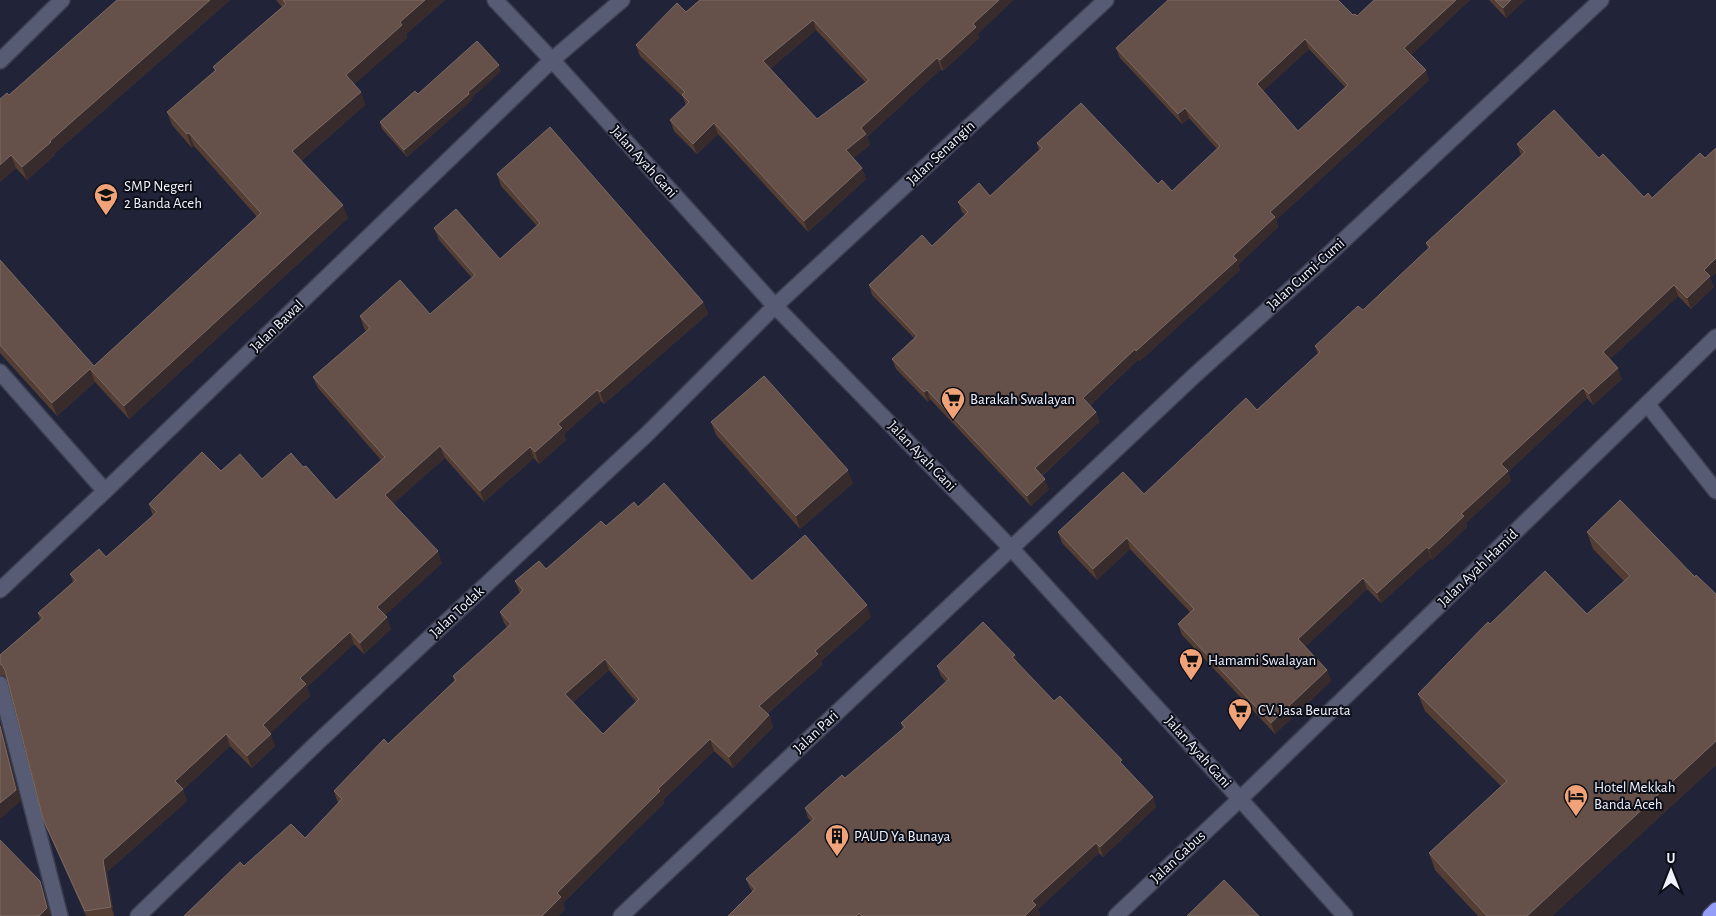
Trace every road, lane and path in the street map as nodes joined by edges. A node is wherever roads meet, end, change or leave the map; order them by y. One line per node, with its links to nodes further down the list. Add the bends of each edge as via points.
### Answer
1 (62, 0): 7 (street)
2 (495, 0): 6 (street, Jalan Ayah Gani)
3 (622, 0): 6 (street, Jalan Bawal)
4 (1106, 0): 8 (street, Jalan Senangin)
5 (1600, 0): 14 (street, Jalan Cumi-Cumi)
6 (552, 60): 8 (street, Jalan Ayah Gani); 12 (street, Jalan Bawal)
7 (0, 61)
8 (775, 306): 14 (street, Jalan Ayah Gani); 20 (street, Jalan Todak, via 646,435 319,741)
9 (1716, 338): 11 (street, Jalan Ayah Hamid)
10 (0, 372): 12 (street)
11 (1646, 404): 13 (street); 17 (street, Jalan Ayah Hamid)
12 (105, 491): 15 (street, Jalan Bawal)
13 (1716, 491)
14 (1011, 548): 17 (street, Jalan Ayah Gani); 21 (street, Jalan Pari)
15 (0, 590)
16 (0, 684): 19 (street)
17 (1240, 798): 22 (street, Jalan Gabus); 23 (street, Jalan Ayah Gani)
18 (1716, 910): 24 (highway)
19 (60, 916)
20 (138, 916)
21 (621, 916)
22 (1116, 916)
23 (1345, 916)
24 (1710, 916)

